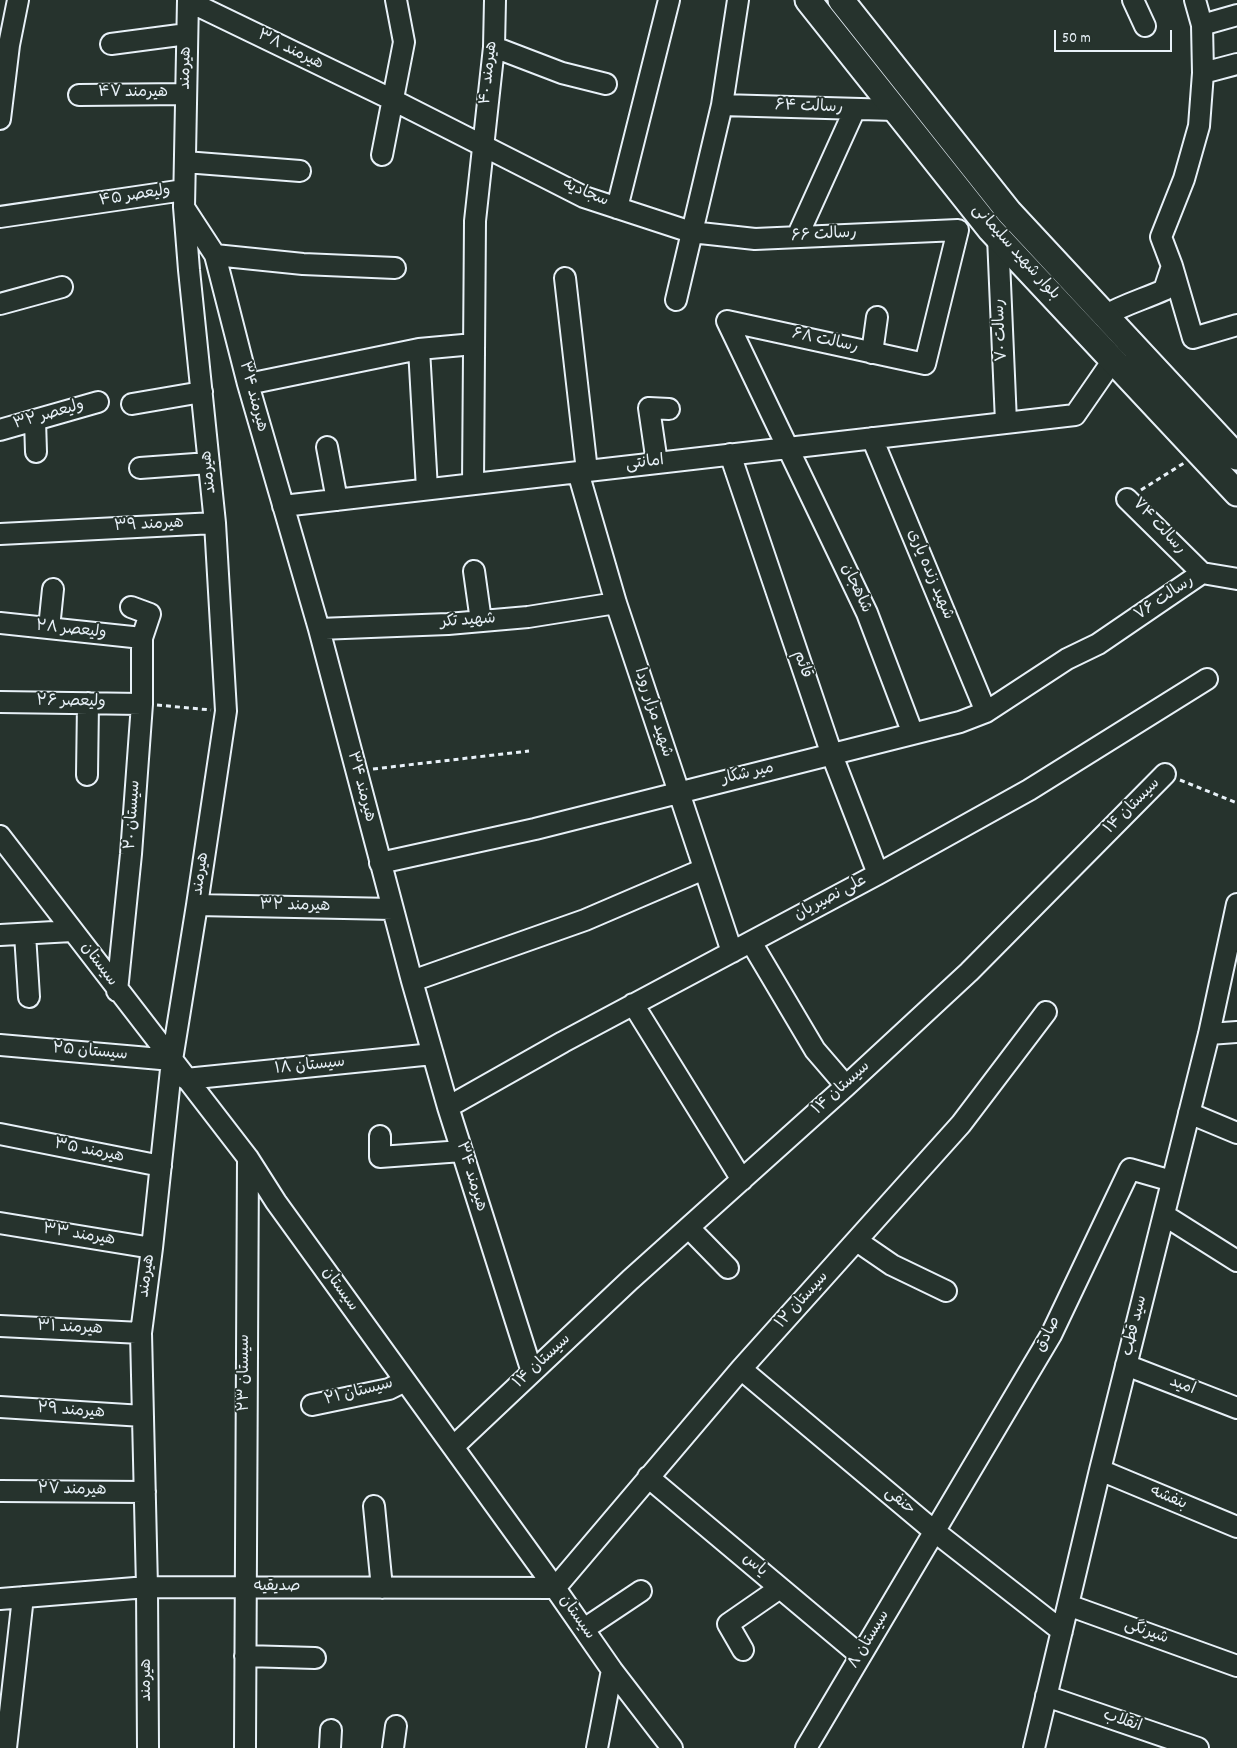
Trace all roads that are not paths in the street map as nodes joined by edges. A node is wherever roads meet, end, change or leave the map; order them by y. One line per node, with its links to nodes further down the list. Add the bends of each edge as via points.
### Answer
1 (396, 0): 23 (street, via 404,42)
2 (495, 0): 17 (street, هیرمند ۴۰)
3 (669, 0): 33 (street)
4 (738, 0): 24 (street)
5 (808, 0): 26 (main road, بلوار شهید سلیمانی)
6 (842, 0): 46 (main road, بلوار شهید سلیمانی, via 1008,212)
7 (1133, 0): 13 (street)
8 (1195, 0): 12 (street)
9 (188, 1): 14 (street, هیرمند); 23 (street, هیرمند ۳۸)
10 (14, 3): 16 (street)
11 (1237, 15): 12 (street)
12 (1202, 25): 19 (street)
13 (1144, 26)
14 (187, 34): 15 (street); 21 (street, هیرمند)
15 (111, 44)
16 (4, 46): 27 (street)
17 (494, 47): 20 (street, via 562,73); 28 (street, هیرمند ۴۰)
18 (1237, 64): 19 (street)
19 (1203, 74): 40 (street, via 1199,126 1184,180 1161,237)
20 (606, 84)
21 (186, 94): 22 (street, هیرمند ۴۷); 30 (street, هیرمند)
22 (79, 95)
23 (393, 100): 28 (street, هیرمند ۳۸); 29 (street)
24 (722, 105): 25 (street, رسالت ۶۴); 36 (street)
25 (855, 109): 26 (street, رسالت ۶۴); 37 (street)
26 (895, 110): 38 (main road, بلوار شهید سلیمانی)
27 (0, 119)
28 (483, 145): 33 (street, سجادیه, via 584,197); 49 (street, هیرمند ۴۰, via 475,221)
29 (382, 155)
30 (186, 162): 31 (street); 32 (street, هیرمند)
31 (300, 171)
32 (184, 198): 34 (street, ولیعصر ۴۵, via 86,205); 39 (street, هیرمند ۳۴); 54 (street, هیرمند)
33 (617, 208): 36 (street, سجادیه)
34 (0, 218)
35 (958, 230): 37 (street, رسالت ۶۶); 51 (street, رسالت ۶۸, via 925,364)
36 (691, 232): 37 (street, رسالت ۶۶, via 754,239); 44 (street)
37 (797, 237)
38 (998, 237): 52 (main road, بلوار شهید سلیمانی); 59 (street, رسالت ۷۰)
39 (215, 255): 41 (street, via 303,264); 53 (street, هیرمند ۳۴)
40 (1172, 266): 46 (street, via 1164,290); 48 (street, via 1193,338)
41 (395, 268)
42 (565, 278): 70 (street, شهید مزار رودا)
43 (62, 287): 45 (street)
44 (676, 300)
45 (0, 304)
46 (1104, 316): 66 (main road, بلوار شهید سلیمانی)
47 (877, 318): 51 (street)
48 (1237, 325)
49 (474, 344): 50 (street); 71 (street, هیرمند ۴۰)
50 (419, 349): 53 (street); 72 (street)
51 (872, 353): 63 (street, رسالت ۶۸, via 727,321)
52 (1113, 360): 59 (street, امانتی, via 1075,415); 73 (main road, بلوار شهید سلیمانی)
53 (248, 384): 76 (street, هیرمند ۳۴)
54 (202, 392): 56 (street); 67 (street, هیرمند)
55 (98, 402): 58 (street, ولیعصر ۳۲)
56 (132, 404)
57 (669, 409): 68 (street, via 648,408)
58 (35, 420): 60 (street, ولیعصر ۳۲); 64 (street)
59 (1006, 422): 61 (street, امانتی)
60 (0, 430)
61 (872, 438): 63 (street, امانتی); 95 (street, شهید زنده یاری)
62 (326, 447): 75 (street)
63 (787, 448): 65 (street, امانتی); 96 (street, شاهجان, via 867,613)
64 (36, 452)
65 (730, 454): 68 (street, امانتی); 97 (street, قائم)
66 (1237, 457)
67 (209, 463): 69 (street); 77 (street, هیرمند)
68 (657, 463): 70 (street, امانتی)
69 (140, 468)
70 (583, 471): 71 (street, امانتی); 83 (street, شهید مزار رودا)
71 (473, 484): 72 (street, امانتی)
72 (427, 489): 75 (street, امانتی)
73 (1237, 493)
74 (1127, 499): 80 (street, رسالت ۷۴)
75 (337, 500): 76 (street, امانتی)
76 (283, 506): 88 (street, هیرمند ۳۴)
77 (216, 523): 78 (street, هیرمند ۳۹); 105 (street, هیرمند, via 226,711)
78 (0, 534)
79 (474, 571): 85 (street)
80 (1202, 573): 81 (street, رسالت ۷۶); 90 (street, رسالت ۷۶)
81 (1237, 579)
82 (53, 589): 87 (street)
83 (616, 603): 85 (street, شهید تکر); 100 (street, شهید مزار رودا)
84 (130, 607): 89 (street, سیستان ۲۰, via 150,614)
85 (481, 621): 88 (street, شهید تکر)
86 (0, 623): 87 (street, ولیعصر ۲۸)
87 (49, 628): 89 (street, ولیعصر ۲۸)
88 (318, 629): 102 (street, هیرمند ۳۴)
89 (142, 638): 94 (street, سیستان ۲۰)
90 (1098, 644): 95 (street, میر شکار, via 1067,659)
91 (1207, 679): 104 (street, علی نصیریان, via 1029,790)
92 (0, 702): 93 (street, ولیعصر ۲۶)
93 (88, 703): 94 (street, ولیعصر ۲۶); 99 (street)
94 (142, 704): 114 (street, سیستان ۲۰)
95 (986, 712): 96 (street, میر شکار)
96 (913, 734): 97 (street, میر شکار)
97 (832, 755): 100 (street, میر شکار); 104 (street, قائم)
98 (1165, 774): 124 (street, سیستان ۱۴, via 969,972)
99 (87, 775)
100 (678, 791): 102 (street, میر شکار); 103 (street, شهید مزار رودا)
101 (0, 836): 108 (street, سیستان)
102 (380, 863): 107 (street, هیرمند ۳۴)
103 (704, 869): 112 (street, شهید مزار رودا); 113 (street, via 585,920)
104 (878, 874): 111 (street, علی نصیریان)
105 (197, 905): 107 (street, هیرمند ۳۲); 122 (street, هیرمند)
106 (1237, 908): 119 (street, سید قطب)
107 (392, 909): 113 (street, هیرمند ۳۴)
108 (72, 931): 109 (street); 114 (street, سیستان)
109 (24, 934): 110 (street); 115 (street)
110 (0, 936)
111 (751, 942): 112 (street, علی نصیریان); 124 (street, via 815,1050)
112 (732, 952): 116 (street, علی نصیریان)
113 (412, 981): 121 (street, هیرمند ۳۴)
114 (118, 991): 122 (street, سیستان)
115 (29, 997)
116 (633, 1004): 125 (street, علی نصیریان); 133 (street)
117 (1046, 1012): 138 (street, سیستان ۱۲, via 961,1124)
118 (1237, 1032): 119 (street)
119 (1209, 1034): 126 (street, سید قطب)
120 (4, 1046): 122 (street, سیستان ۲۵)
121 (433, 1054): 123 (street, سیستان ۱۸); 125 (street, هیرمند ۳۴)
122 (172, 1060): 123 (street, سیستان); 132 (street, هیرمند)
123 (186, 1079): 131 (street, سیستان)
124 (846, 1086): 133 (street, سیستان ۱۴)
125 (448, 1107): 130 (street, هیرمند ۳۴)
126 (1189, 1113): 127 (street); 134 (street, سید قطب)
127 (1237, 1133)
128 (9, 1136): 132 (street, هیرمند ۳۵)
129 (380, 1136): 130 (street, via 380,1156)
130 (462, 1150): 147 (street, هیرمند ۳۴)
131 (248, 1158): 148 (street, سیستان); 162 (street, سیستان ۲۳)
132 (160, 1166): 139 (street, هیرمند)
133 (742, 1180): 137 (street, سیستان ۱۴)
134 (1172, 1181): 135 (street, سید قطب); 160 (street, صادق, via 1130,1169 1051,1335)
135 (1164, 1215): 140 (street); 145 (street, سید قطب)
136 (3, 1223): 139 (street, هیرمند ۳۳)
137 (689, 1228): 141 (street); 147 (street, سیستان ۱۴)
138 (857, 1241): 142 (street, via 892,1266); 146 (street, سیستان ۱۲)
139 (152, 1248): 144 (street, هیرمند)
140 (1237, 1261)
141 (728, 1268)
142 (946, 1291)
143 (0, 1326): 144 (street, هیرمند ۳۱)
144 (141, 1333): 152 (street, هیرمند)
145 (1126, 1365): 151 (street, امید); 154 (street, سید قطب)
146 (741, 1369): 155 (street, سیستان ۱۲); 160 (street, حنفی)
147 (532, 1372): 153 (street, سیستان ۱۴)
148 (405, 1381): 149 (street, سیستان ۲۱, via 389,1388); 153 (street, سیستان)
149 (312, 1405)
150 (0, 1407): 152 (street, هیرمند ۲۹)
151 (1237, 1408)
152 (143, 1416): 157 (street, هیرمند)
153 (453, 1447): 164 (street, سیستان)
154 (1100, 1470): 159 (street, بنفشه); 169 (street, سید قطب)
155 (648, 1477): 164 (street, سیستان ۱۲); 165 (street, یاس)
156 (0, 1491): 157 (street, هیرمند ۲۷)
157 (145, 1492): 161 (street, هیرمند)
158 (374, 1506): 163 (street)
159 (1237, 1528)
160 (934, 1532): 171 (street, حنفی); 173 (street, سیستان ۸)
161 (148, 1587): 162 (street, صدیقیه); 167 (street, صدیقیه); 181 (street, هیرمند)
162 (245, 1588): 163 (street, صدیقیه); 174 (street, سیستان ۲۳)
163 (382, 1588): 164 (street, صدیقیه)
164 (555, 1588): 170 (street, سیستان)
165 (780, 1588): 172 (street, via 728,1624); 173 (street, یاس)
166 (641, 1591): 170 (street)
167 (23, 1597): 168 (street, صدیقیه); 180 (street)
168 (0, 1599)
169 (1068, 1605): 171 (street, سید قطب); 176 (street, شیرنگی)
170 (584, 1629): 177 (street, سیستان)
171 (1062, 1631): 178 (street, سید قطب)
172 (743, 1650)
173 (860, 1655): 186 (street, سیستان ۸)
174 (245, 1656): 175 (street); 182 (street, سیستان ۲۳)
175 (315, 1658)
176 (1231, 1664)
177 (612, 1670): 184 (street); 185 (street, سیستان)
178 (1046, 1696): 187 (street, سید قطب); 188 (street, انقلاب)
179 (396, 1726): 183 (street)
180 (6, 1748)
181 (148, 1748)
182 (245, 1748)
183 (393, 1748)
184 (597, 1748)
185 (672, 1748)
186 (806, 1748)
187 (1034, 1748)
188 (1198, 1748)

